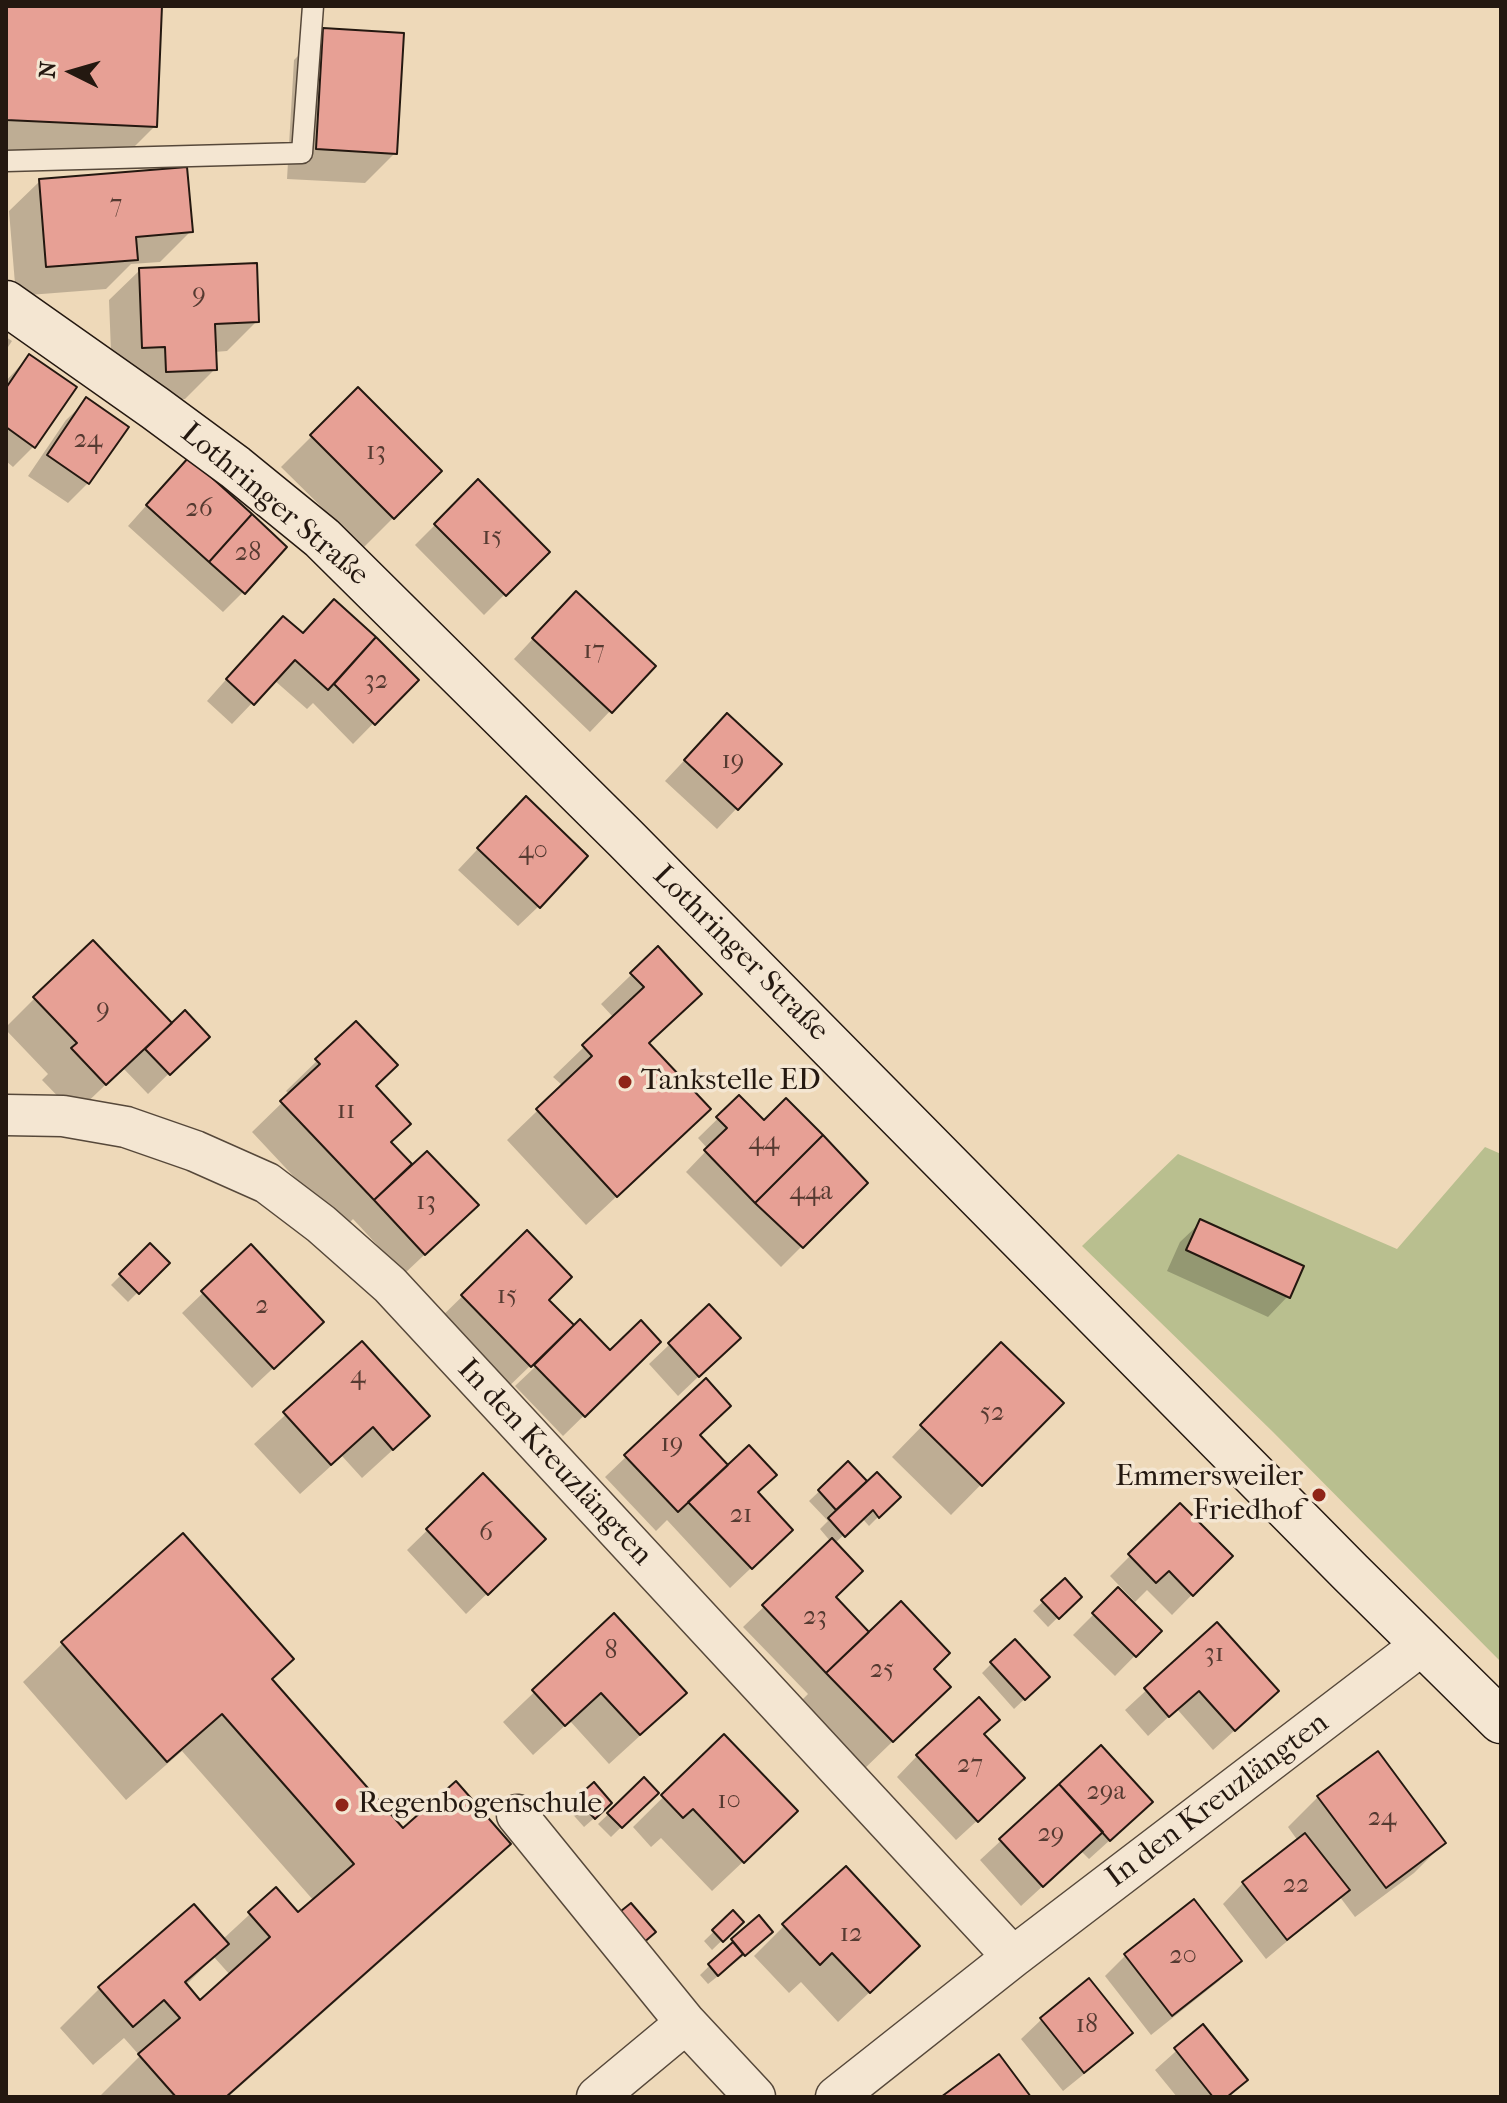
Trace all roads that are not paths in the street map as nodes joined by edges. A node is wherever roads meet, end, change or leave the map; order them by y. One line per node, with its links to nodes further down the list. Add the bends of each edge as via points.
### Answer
1 (313, 6): 2 (lane, via 302,153)
2 (6, 161)
3 (6, 303): 5 (main road, Lothringer Straße, via 167,416 322,538)
4 (6, 1115): 8 (street, In den Kreuzlängten, via 63,1116 126,1127 267,1183 321,1224 390,1285)
5 (1423, 1644): 6 (main road, Lothringer Straße); 8 (street, In den Kreuzlängten)
6 (1501, 1721)
7 (517, 1815): 9 (street)
8 (1013, 1957): 12 (street, In den Kreuzlängten)
9 (686, 2023): 10 (street); 11 (street)
10 (597, 2097)
11 (755, 2097)
12 (836, 2097)

